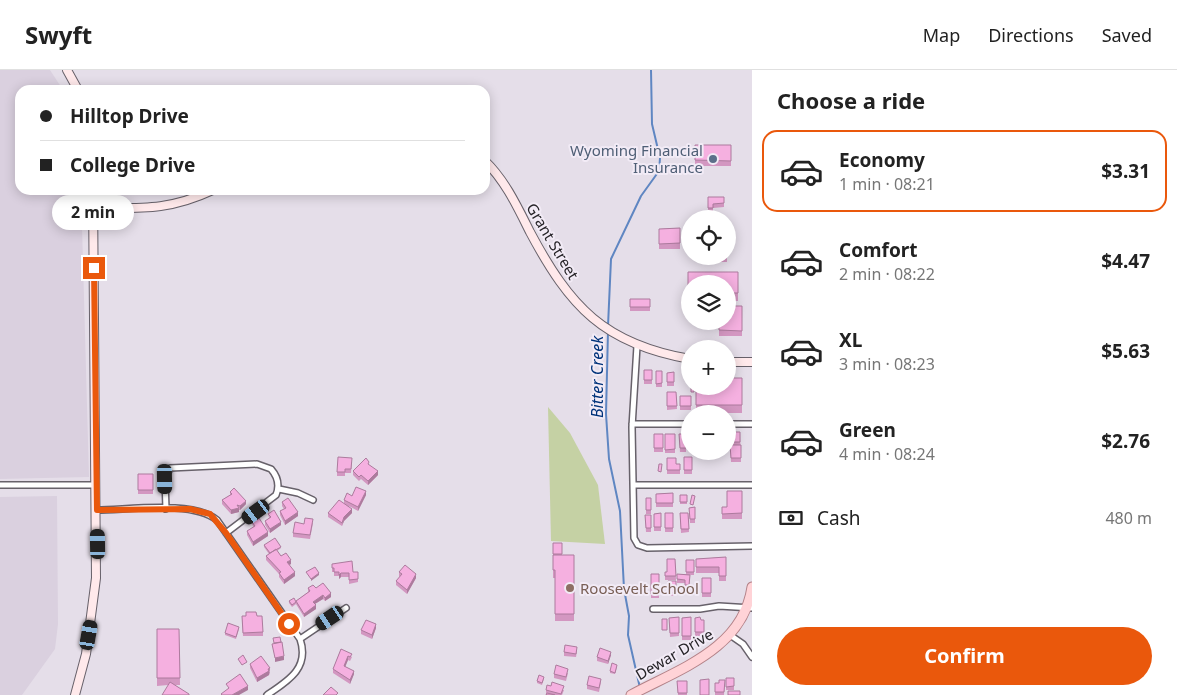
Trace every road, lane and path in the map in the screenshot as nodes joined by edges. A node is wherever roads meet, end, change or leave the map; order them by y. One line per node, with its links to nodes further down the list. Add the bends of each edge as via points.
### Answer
1 (67, 70): 2 (main road)
2 (75, 85)
3 (490, 168): 7 (main road, Grant Street, via 552,270 578,305 600,325)
4 (92, 195): 6 (main road)
5 (202, 195): 6 (main road, via 162,208)
6 (93, 208): 18 (main road)
7 (635, 345): 8 (main road, Grant Street); 11 (street)
8 (681, 357)
9 (736, 362): 10 (main road)
10 (752, 362)
11 (632, 424): 12 (street); 16 (street)
12 (681, 424)
13 (736, 424): 14 (street)
14 (752, 424)
15 (0, 485): 18 (street)
16 (633, 485): 17 (street); 24 (street, via 634,538 638,546)
17 (752, 485)
18 (97, 486): 22 (main road)
19 (279, 489): 20 (street); 21 (street, via 276,475 264,466 177,466 166,472); 23 (street, via 271,501)
20 (313, 500)
21 (166, 509): 22 (street); 23 (street, via 205,512 217,520)
22 (97, 510): 32 (main road, via 92,616)
23 (226, 533): 30 (street)
24 (752, 546)
25 (752, 588): 27 (main road, Dewar Drive)
26 (346, 608): 30 (street)
27 (750, 608): 28 (street); 29 (main road, Dewar Drive)
28 (653, 609)
29 (730, 635): 31 (street, via 743,644); 34 (main road, Dewar Drive, via 720,645)
30 (300, 639): 33 (street, via 303,656 297,672)
31 (752, 657)
32 (75, 695)
33 (267, 695)
34 (631, 695)

